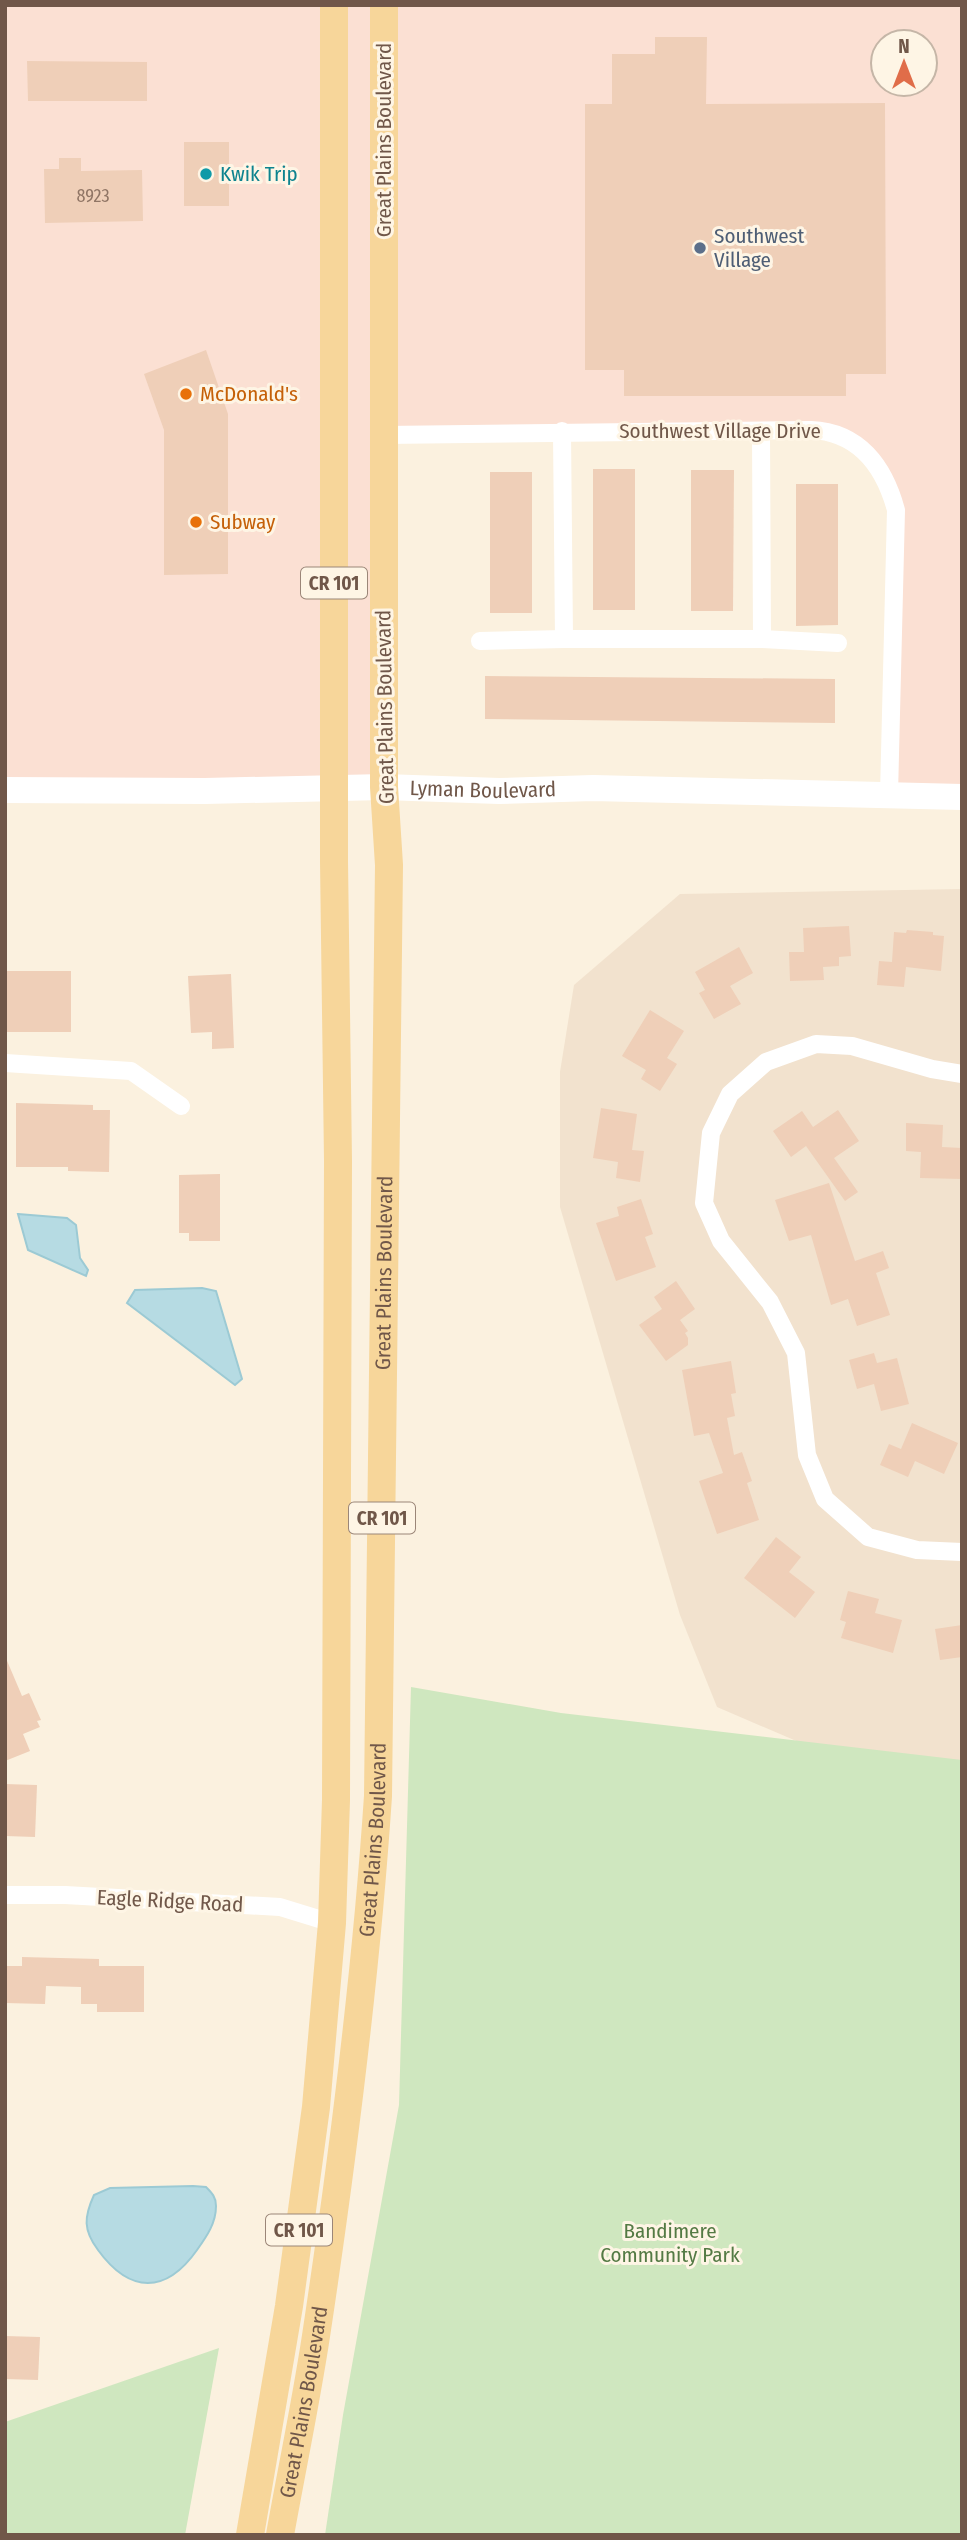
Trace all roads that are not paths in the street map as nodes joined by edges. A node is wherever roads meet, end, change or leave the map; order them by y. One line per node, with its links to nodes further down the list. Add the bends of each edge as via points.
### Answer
1 (334, 5): 11 (main road, Great Plains Boulevard / CR 101)
2 (384, 5): 5 (main road, Great Plains Boulevard / CR 101)
3 (562, 431): 4 (street, Southwest Village Drive); 5 (street, Southwest Village Drive); 6 (street)
4 (761, 431): 7 (street); 13 (street, Southwest Village Drive, via 830,431 871,458 891,492 896,509)
5 (384, 435): 10 (main road, Great Plains Boulevard / CR 101)
6 (564, 639): 7 (street); 8 (street)
7 (762, 639): 9 (street)
8 (480, 641)
9 (838, 643)
10 (384, 787): 11 (street, Lyman Boulevard); 13 (street, Lyman Boulevard); 22 (main road, Great Plains Boulevard / CR 101, via 389,865 378,1796 348,2108 316,2336)
11 (335, 789): 12 (street, Lyman Boulevard); 20 (main road, Great Plains Boulevard / CR 101, via 338,1202)
12 (5, 790)
13 (889, 795): 14 (street, Lyman Boulevard)
14 (962, 797)
15 (5, 1063): 17 (street, via 131,1071)
16 (962, 1074): 18 (street, via 852,1046 816,1044 766,1062 730,1094 711,1133 704,1203 721,1241 769,1302 796,1353 807,1455 825,1499 868,1537 917,1550)
17 (181, 1106)
18 (962, 1552)
19 (5, 1895): 20 (street, Eagle Ridge Road, via 280,1907)
20 (332, 1923): 21 (main road, Great Plains Boulevard / CR 101, via 311,2147)
21 (250, 2535)
22 (280, 2535)

